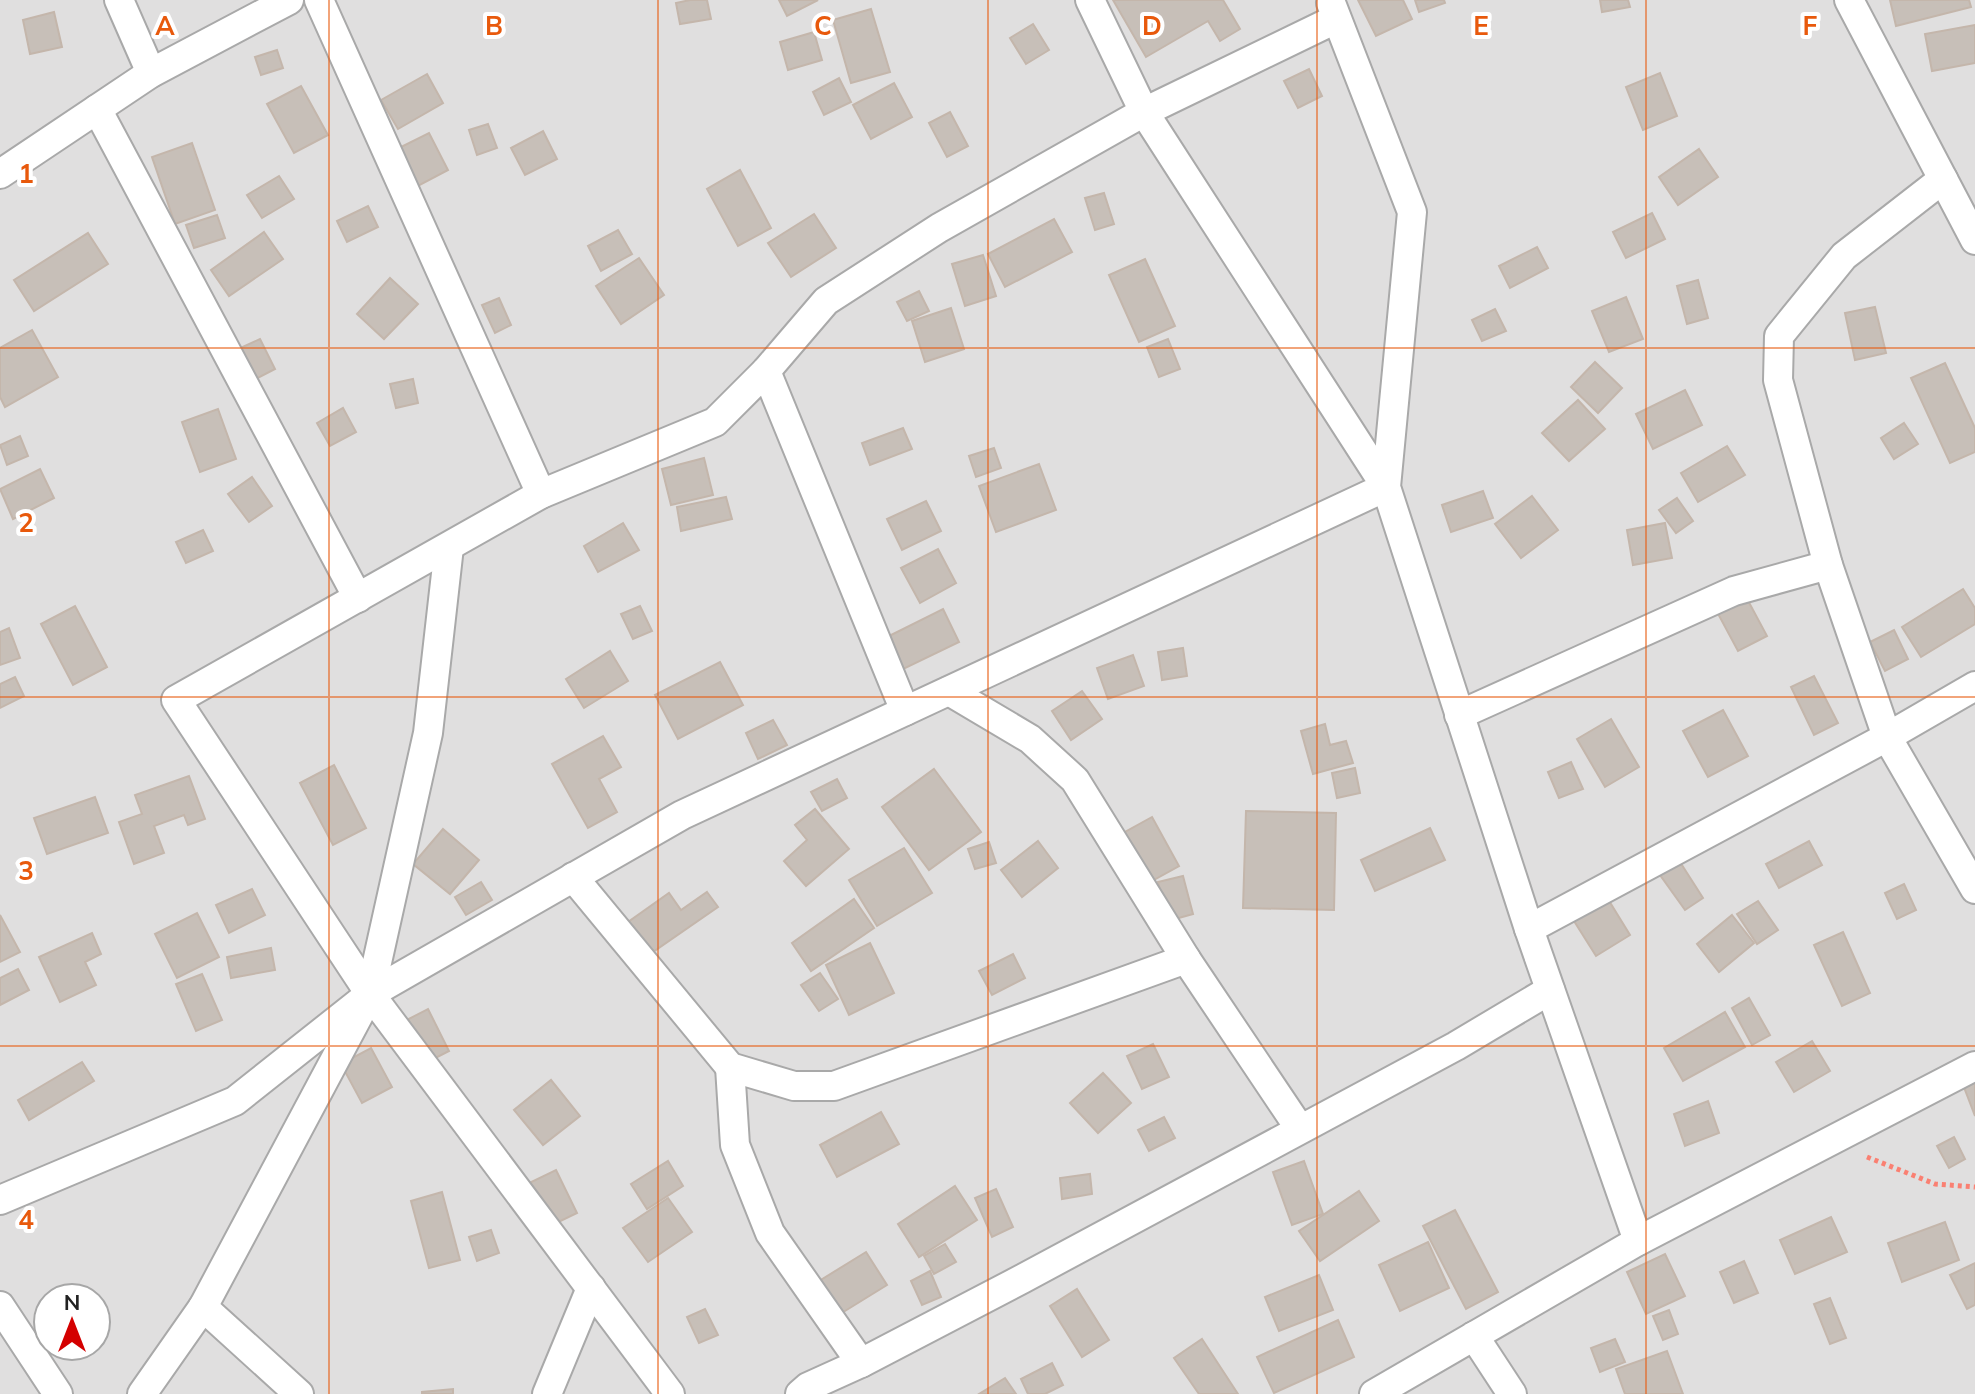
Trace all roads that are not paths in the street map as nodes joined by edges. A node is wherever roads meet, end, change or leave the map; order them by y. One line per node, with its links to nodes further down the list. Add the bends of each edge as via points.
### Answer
1 (119, 0): 7 (street)
2 (289, 0): 7 (street)
3 (319, 0): 15 (street)
4 (1090, 0): 9 (street)
5 (1849, 0): 11 (street)
6 (1333, 9): 9 (street); 14 (street, via 1412,212)
7 (151, 73): 8 (street)
8 (97, 109): 10 (street); 18 (street)
9 (1144, 112): 13 (street, via 939,228 826,301); 14 (street)
10 (0, 174)
11 (1943, 179): 12 (street); 17 (street, via 1844,256 1779,336 1778,380)
12 (1975, 240)
13 (766, 371): 15 (street, via 715,422); 21 (street)
14 (1386, 487): 20 (street); 22 (street)
15 (541, 494): 16 (street)
16 (449, 547): 18 (street); 29 (street, via 428,733)
17 (1828, 565): 22 (street, via 1734,591); 23 (street)
18 (358, 598): 29 (street, via 176,700)
19 (1975, 686): 23 (street)
20 (949, 691): 21 (street); 27 (street, via 1030,739 1075,780)
21 (905, 711): 24 (street, via 682,815)
22 (1459, 715): 26 (street)
23 (1887, 737): 25 (street); 26 (street)
24 (573, 877): 29 (street); 31 (street)
25 (1975, 889)
26 (1529, 929): 28 (street)
27 (1186, 959): 31 (street, via 834,1086 794,1086); 32 (street)
28 (1550, 990): 32 (street); 34 (street)
29 (370, 994): 33 (street, via 235,1101); 35 (street); 37 (street)
30 (1975, 1066): 34 (street)
31 (730, 1067): 39 (street, via 735,1145 770,1233)
32 (1300, 1129): 39 (street)
33 (0, 1200)
34 (1638, 1241): 38 (street)
35 (591, 1288): 43 (street); 44 (street)
36 (0, 1306): 40 (street)
37 (203, 1307): 41 (street); 42 (street)
38 (1474, 1336): 46 (street); 47 (street)
39 (861, 1363): 45 (street)
40 (58, 1394)
41 (142, 1394)
42 (299, 1394)
43 (547, 1394)
44 (670, 1394)
45 (800, 1394)
46 (1374, 1394)
47 (1512, 1394)

